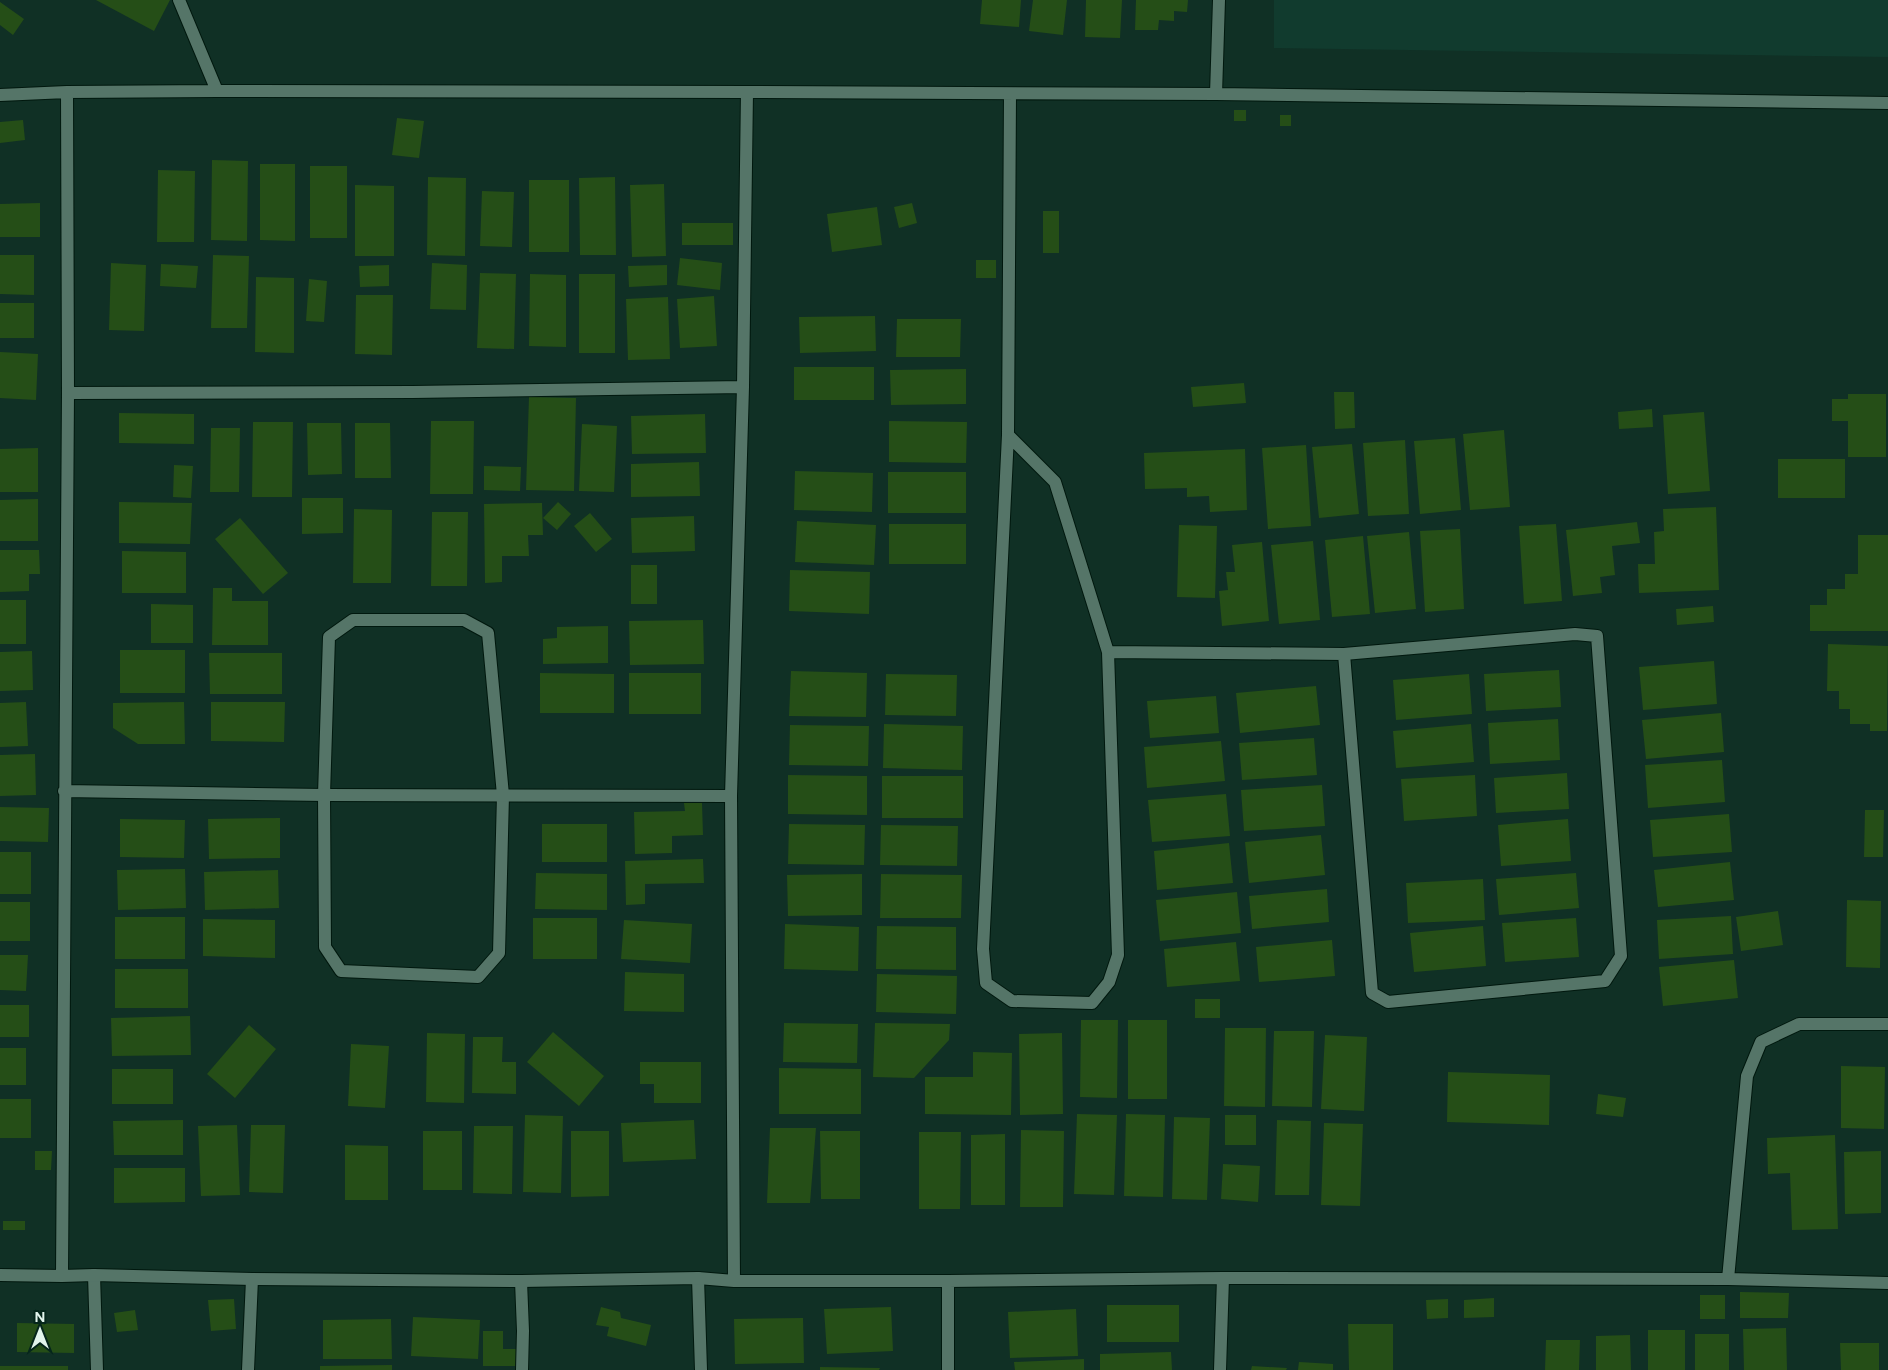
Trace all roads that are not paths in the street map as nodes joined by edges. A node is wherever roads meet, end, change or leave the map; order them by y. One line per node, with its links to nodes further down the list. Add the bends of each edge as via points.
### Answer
1 (179, 0): 3 (street)
2 (1219, 0): 7 (street)
3 (217, 91): 4 (street); 5 (street)
4 (67, 92): 8 (street); 11 (street)
5 (747, 92): 6 (street); 10 (street)
6 (1010, 94): 7 (street); 12 (street)
7 (1216, 94): 9 (street)
8 (0, 95)
9 (1888, 104)
10 (743, 387): 11 (street); 18 (street)
11 (68, 393): 15 (street)
12 (1008, 435): 13 (street, via 1055,482); 13 (street, via 983,949 986,983 1012,1000 1092,1003 1109,982 1118,955)
13 (1108, 652): 14 (street)
14 (1344, 654): 14 (street, via 1574,634 1597,636 1621,956 1605,981 1388,1002 1372,993)
15 (64, 791): 17 (street); 22 (street)
16 (503, 795): 17 (street); 17 (street, via 488,633 464,620 354,620 329,637); 17 (street, via 499,953 478,977 341,971 325,946); 18 (street)
17 (324, 796)
18 (731, 796): 28 (street)
19 (1888, 1024): 26 (street, via 1799,1024 1761,1042 1747,1076)
20 (94, 1274): 22 (street); 25 (street); 31 (street)
21 (0, 1275): 22 (street)
22 (62, 1276)
23 (698, 1278): 27 (street); 28 (street); 34 (street)
24 (1223, 1278): 26 (street); 29 (street); 36 (street)
25 (252, 1279): 27 (street); 32 (street)
26 (1728, 1279): 30 (street)
27 (521, 1281): 33 (street)
28 (734, 1281): 29 (street)
29 (948, 1281): 35 (street)
30 (1888, 1283)
31 (97, 1370)
32 (248, 1370)
33 (522, 1370)
34 (701, 1370)
35 (948, 1370)
36 (1220, 1370)

